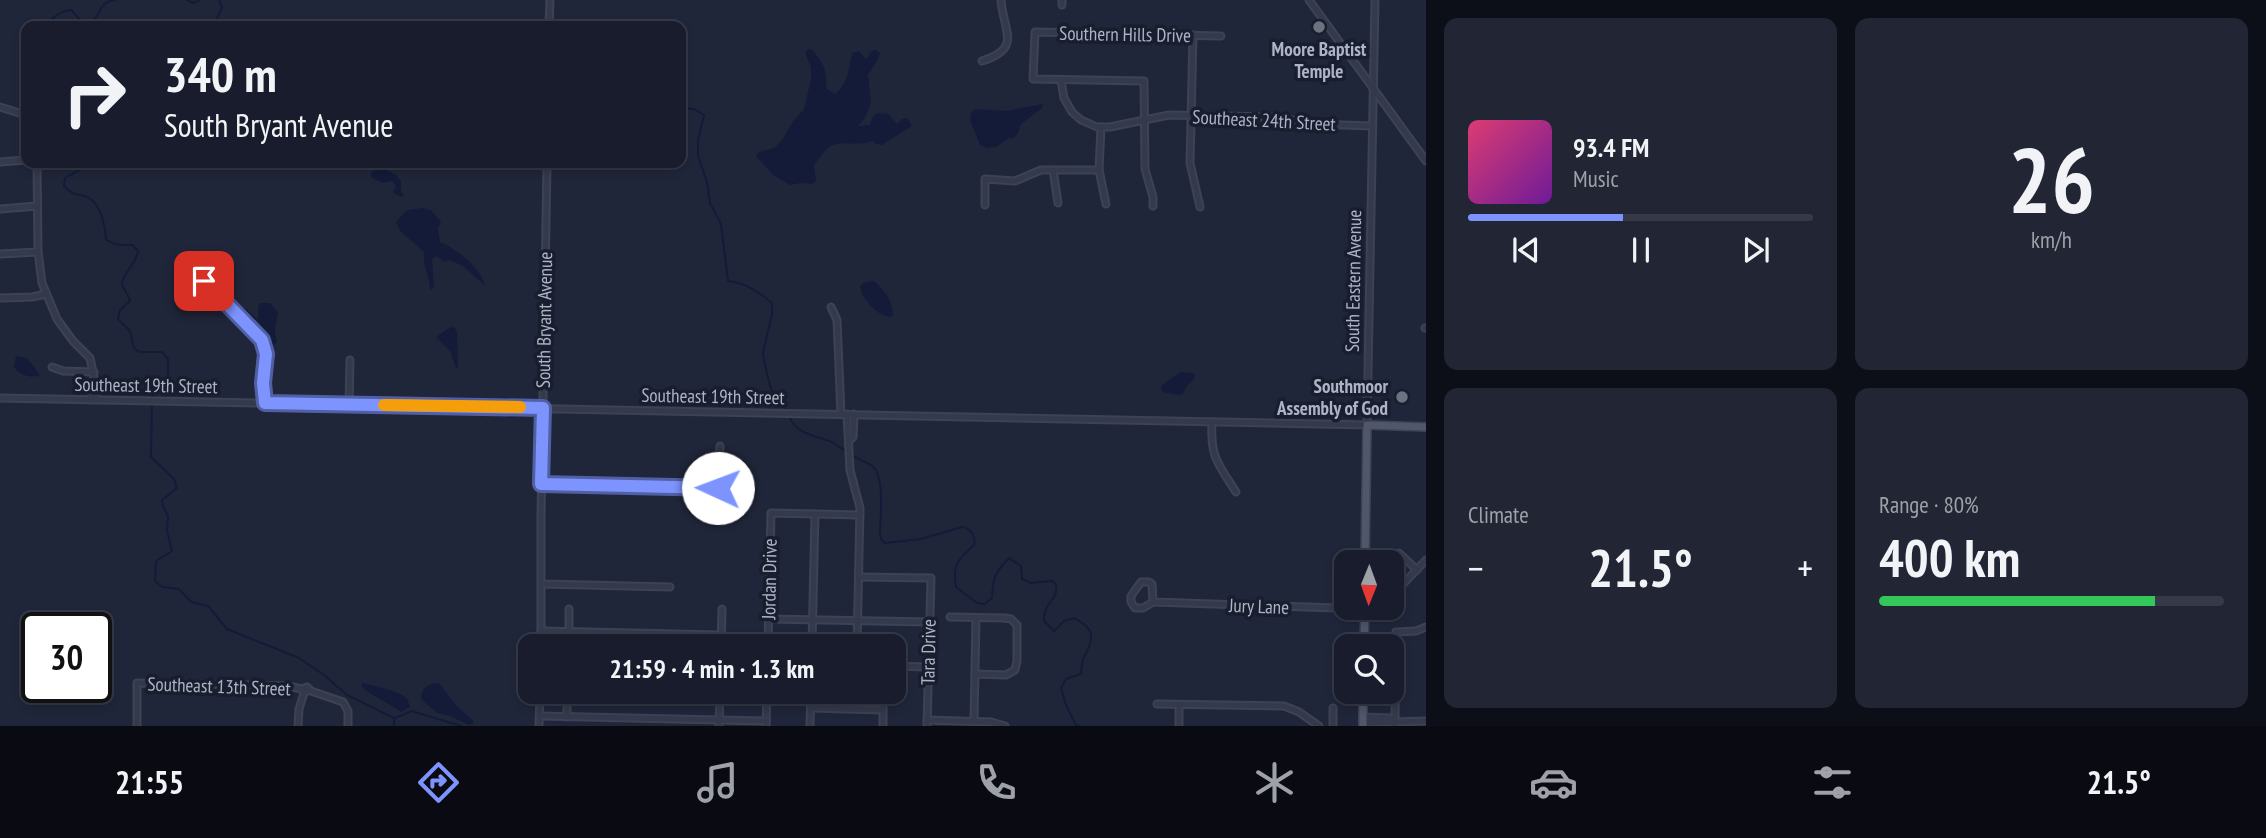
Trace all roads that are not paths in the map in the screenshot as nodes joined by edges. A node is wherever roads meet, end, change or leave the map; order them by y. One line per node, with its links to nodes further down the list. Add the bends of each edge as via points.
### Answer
1 (550, 0): 5 (street)
2 (1001, 0): 8 (street, via 1006,48)
3 (1309, 0): 10 (street)
4 (1375, 0): 10 (street, South Eastern Avenue)
5 (549, 21)
6 (1193, 35): 7 (street, Southern Hills Drive); 9 (street, Southern Hills Drive, via 1035,32 1033,79); 13 (street)
7 (1221, 36)
8 (982, 61)
9 (1061, 80): 14 (street, via 1144,81); 16 (street, via 1072,112)
10 (1373, 88): 15 (street, South Eastern Avenue); 18 (street)
11 (0, 107): 12 (street)
12 (21, 113)
13 (1192, 116): 14 (street, Southeast 24th Street); 15 (street, Southeast 24th Street, via 1276,117); 29 (street, via 1191,169)
14 (1144, 119): 16 (street, Southeast 24th Street); 28 (street, via 1145,169)
15 (1371, 126): 47 (street, South Eastern Avenue)
16 (1101, 127): 23 (street)
17 (21, 160): 19 (street)
18 (1426, 161)
19 (0, 162)
20 (37, 168): 27 (street)
21 (547, 168): 44 (street, South Bryant Avenue)
22 (1054, 170): 23 (street); 24 (street); 26 (street, via 1015,180 985,179)
23 (1099, 170): 25 (street)
24 (1058, 203)
25 (1106, 204)
26 (985, 205)
27 (37, 206): 30 (street); 31 (street)
28 (1153, 206)
29 (1200, 207)
30 (0, 209)
31 (37, 252): 32 (street); 34 (street)
32 (0, 254)
33 (204, 281): 42 (street, via 217,286 227,304 262,340)
34 (46, 294): 35 (street); 39 (street, via 64,330 90,358)
35 (0, 298)
36 (831, 307): 45 (street, via 837,320)
37 (350, 359): 43 (street)
38 (52, 367): 39 (street)
39 (94, 372): 41 (street)
40 (0, 398): 41 (street, Southeast 19th Street)
41 (93, 400): 42 (street, Southeast 19th Street)
42 (265, 403): 43 (street, Southeast 19th Street)
43 (349, 404): 44 (street, Southeast 19th Street)
44 (543, 408): 45 (street, Southeast 19th Street); 50 (street, South Bryant Avenue)
45 (847, 414): 46 (street, Southeast 19th Street); 53 (street, via 851,475)
46 (1212, 422): 47 (street, Southeast 19th Street); 51 (street, via 1214,458)
47 (1367, 425): 48 (main road, Southeast 19th Street); 54 (main road, South Eastern Avenue)
48 (1426, 427)
49 (720, 446): 50 (street, via 718,488)
50 (541, 484): 60 (street, South Bryant Avenue)
51 (1236, 492)
52 (815, 514): 53 (street); 68 (street, Jordan Drive, via 771,513); 69 (street)
53 (860, 515): 58 (street)
54 (1365, 550)
55 (1404, 558): 57 (street)
56 (1426, 561): 57 (street)
57 (1417, 570): 59 (street)
58 (859, 577): 70 (street); 71 (street, Tara Drive, via 931,578)
59 (1404, 583)
60 (542, 584): 61 (street); 73 (street, South Bryant Avenue)
61 (670, 587)
62 (1153, 602): 62 (street, Jury Lane, via 1143,608 1132,606 1131,596 1141,582 1152,584); 63 (street, Jury Lane)
63 (1334, 607)
64 (569, 609): 74 (street)
65 (722, 609): 76 (street)
66 (950, 617): 67 (street)
67 (976, 618): 82 (street); 82 (street, via 1005,618 1015,622 1018,630 1013,671)
68 (769, 619): 69 (street); 77 (street, Jordan Drive)
69 (813, 620): 70 (street); 78 (street)
70 (858, 621): 71 (street); 79 (street)
71 (929, 622): 81 (street, Tara Drive)
72 (1426, 627): 103 (street, via 1396,632)
73 (541, 631): 74 (street)
74 (569, 631): 75 (street)
75 (683, 634)
76 (721, 634)
77 (768, 634)
78 (812, 634)
79 (857, 634)
80 (906, 666): 81 (street)
81 (928, 667): 102 (street, Tara Drive)
82 (975, 674): 99 (street)
83 (305, 691): 105 (street, Southeast 13th Street, via 288,686 137,683); 106 (street); 107 (street, Southeast 13th Street, via 344,702)
84 (540, 704): 96 (street)
85 (567, 704): 97 (street)
86 (720, 704): 101 (street)
87 (767, 704): 104 (street)
88 (811, 704): 93 (street)
89 (883, 704): 95 (street)
90 (1157, 704): 92 (street)
91 (1363, 704): 100 (main road)
92 (1179, 705): 112 (street); 113 (street, via 1284,706)
93 (811, 708): 95 (street); 109 (street)
94 (1333, 708): 114 (street)
95 (883, 710): 110 (street)
96 (540, 716): 97 (street); 108 (street)
97 (567, 717): 101 (street)
98 (1426, 721): 103 (street)
99 (974, 722): 102 (street); 111 (street)
100 (1363, 722): 103 (street)
101 (720, 723): 104 (street)
102 (927, 723)
103 (1395, 723)
104 (766, 724)
105 (137, 726)
106 (298, 726)
107 (348, 726)
108 (539, 726)
109 (810, 726)
110 (883, 726)
111 (1005, 726)
112 (1179, 726)
113 (1319, 726)
114 (1333, 726)

